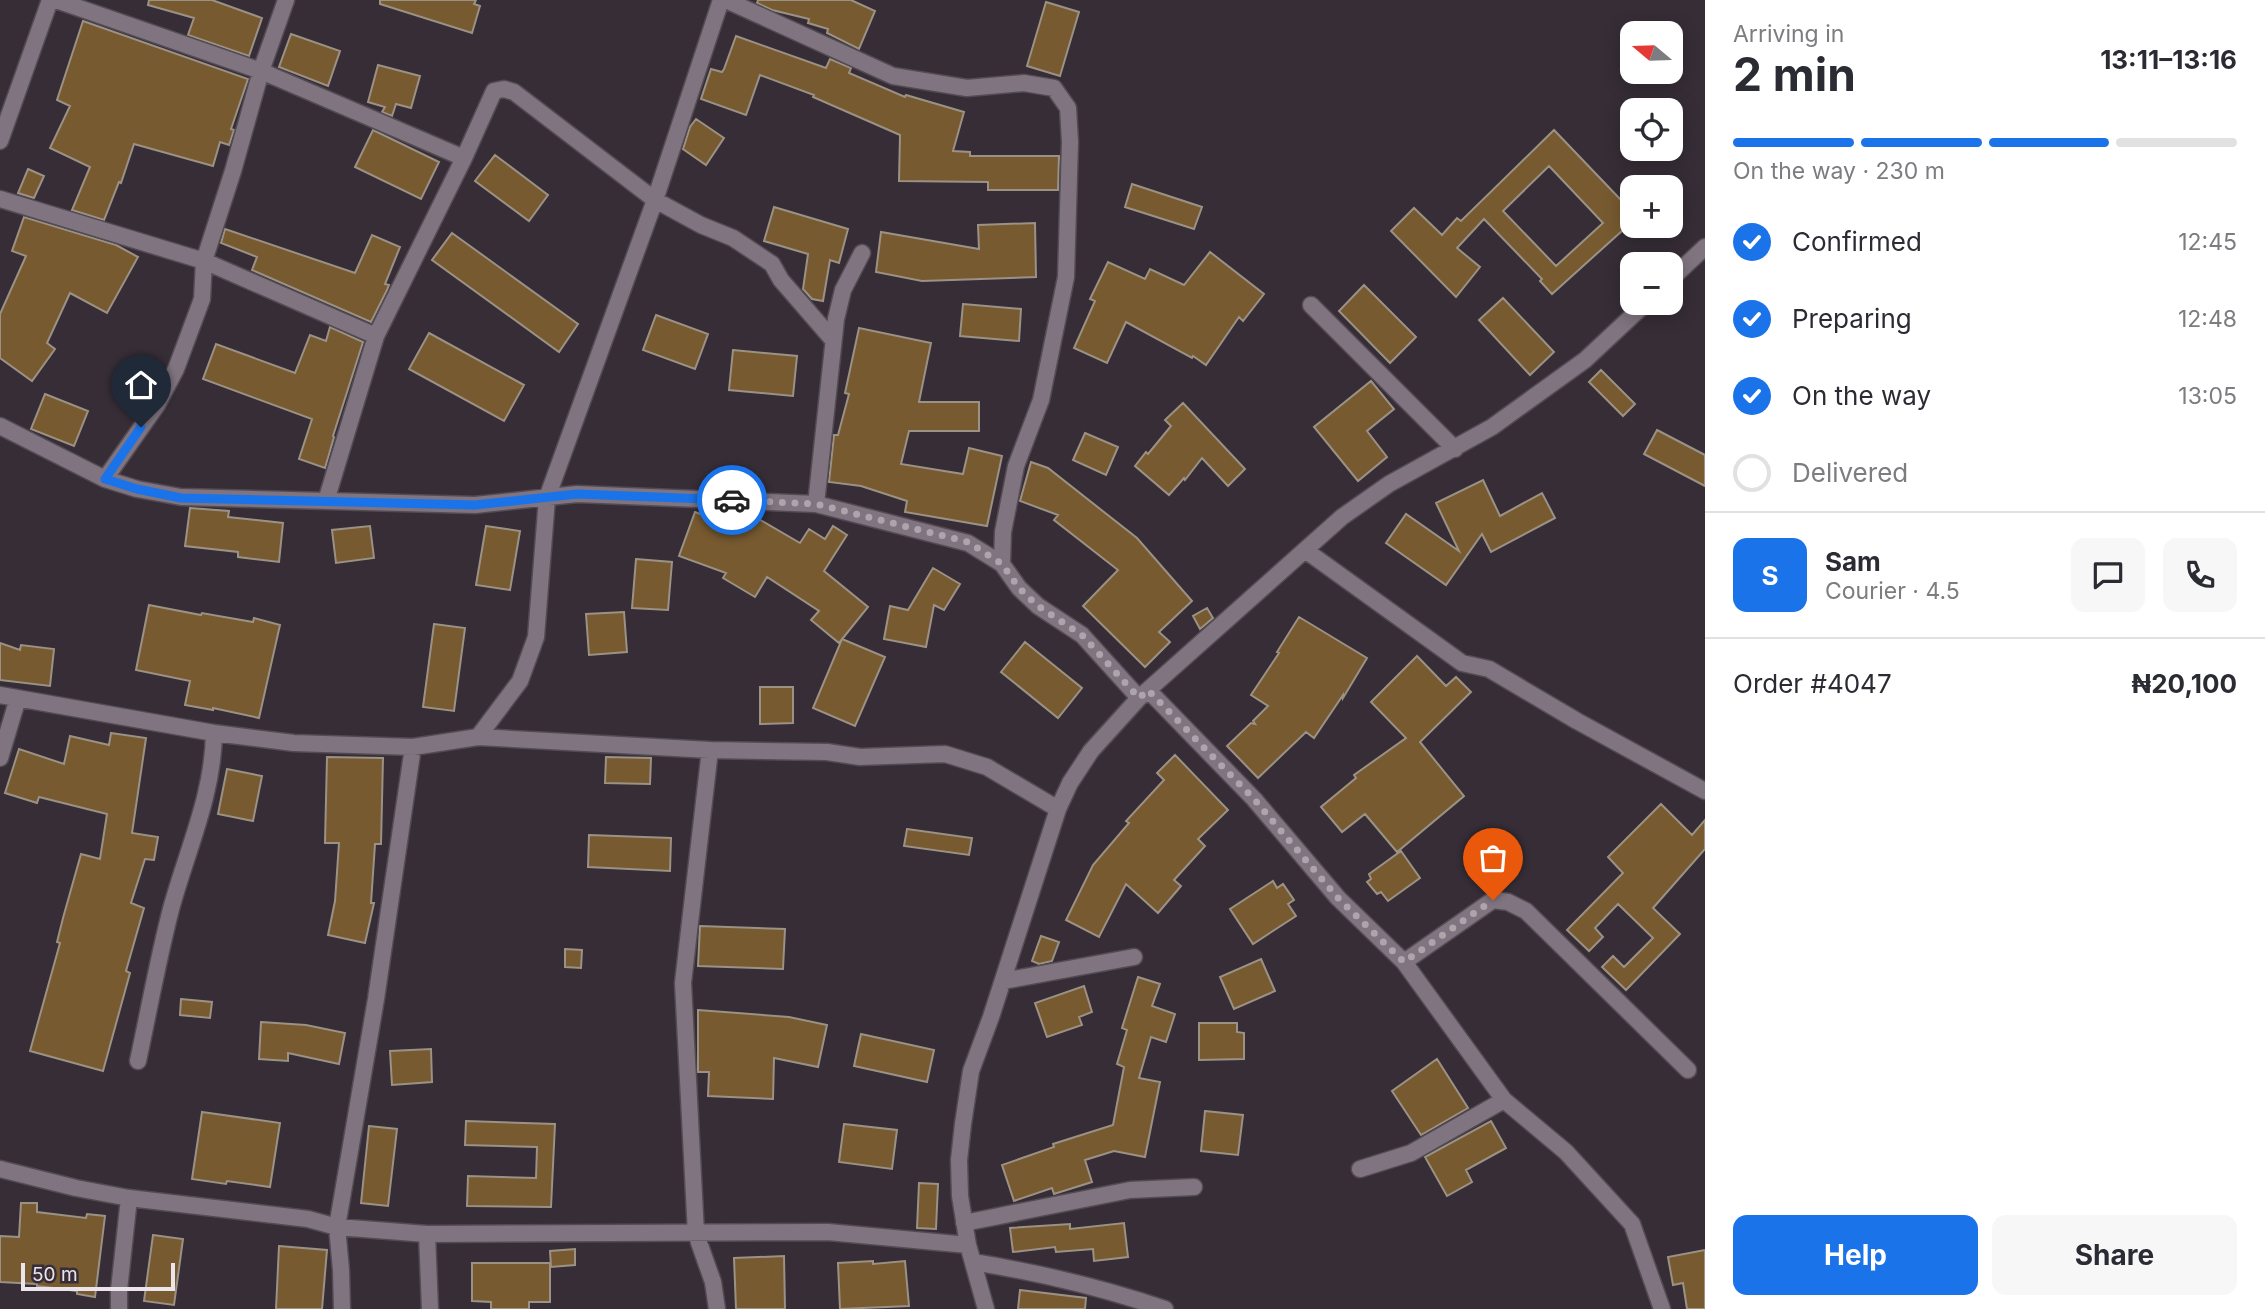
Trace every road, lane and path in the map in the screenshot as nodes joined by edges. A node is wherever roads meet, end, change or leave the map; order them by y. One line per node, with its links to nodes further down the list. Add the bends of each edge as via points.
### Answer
1 (50, 0): 6 (street)
2 (56, 0): 5 (street)
3 (286, 0): 5 (street)
4 (723, 0): 9 (street); 25 (street, via 893,76 967,88 1024,83 1054,88 1068,108 1066,277 1041,400 1016,466 1003,532)
5 (261, 71): 7 (street); 12 (street)
6 (0, 141)
7 (464, 158): 9 (street, via 494,91 504,89 514,92); 16 (street)
8 (0, 199): 12 (street)
9 (655, 200): 17 (street, via 733,238 772,264 780,280); 21 (street)
10 (1705, 247): 13 (street)
11 (862, 253): 17 (street, via 843,290)
12 (204, 261): 16 (street); 20 (street, via 202,299 177,369)
13 (1683, 268)
14 (1311, 305): 19 (street)
15 (1633, 315): 19 (street, via 1585,360)
16 (376, 335): 22 (street)
17 (832, 340): 23 (street)
18 (0, 426): 20 (street)
19 (1455, 449): 24 (street, via 1389,484)
20 (105, 479): 22 (street, via 181,498)
21 (547, 498): 22 (street, via 475,505); 23 (street, via 577,494); 30 (street, via 536,637 520,681)
22 (326, 501)
23 (816, 504): 25 (street, via 968,542)
24 (1305, 550): 26 (street); 34 (street, via 1462,663 1489,669)
25 (1002, 564): 26 (street, via 1038,606 1082,635)
26 (1144, 694): 35 (street, via 1091,751); 37 (street, via 1254,799 1338,898)
27 (0, 695): 28 (street)
28 (18, 698): 29 (street); 33 (street)
29 (214, 733): 31 (street, via 294,743); 39 (street, via 202,815 171,910)
30 (478, 737): 31 (street); 32 (street)
31 (413, 747): 47 (street)
32 (710, 750): 35 (street, via 860,757 945,754 987,767); 49 (street, via 683,983)
33 (0, 758)
34 (1705, 791)
35 (1058, 809): 38 (street)
36 (1135, 957): 38 (street)
37 (1404, 962): 40 (street, via 1493,900 1508,902 1527,911); 41 (street)
38 (1003, 981): 46 (street, via 971,1071 959,1160)
39 (138, 1061)
40 (1688, 1070)
41 (1504, 1100): 43 (street, via 1411,1153); 58 (street, via 1566,1152 1632,1224)
42 (0, 1168): 45 (street)
43 (1360, 1169)
44 (1194, 1187): 46 (street, via 1130,1190)
45 (129, 1198): 47 (street, via 308,1219); 52 (street)
46 (964, 1223): 50 (street)
47 (337, 1227): 48 (street); 53 (street)
48 (427, 1234): 49 (street); 54 (street)
49 (696, 1234): 50 (street, via 828,1232); 55 (street)
50 (968, 1245): 51 (street)
51 (973, 1262): 56 (street); 57 (street, via 1038,1272)
52 (119, 1309)
53 (342, 1309)
54 (430, 1309)
55 (718, 1309)
56 (986, 1309)
57 (1165, 1309)
58 (1662, 1309)

